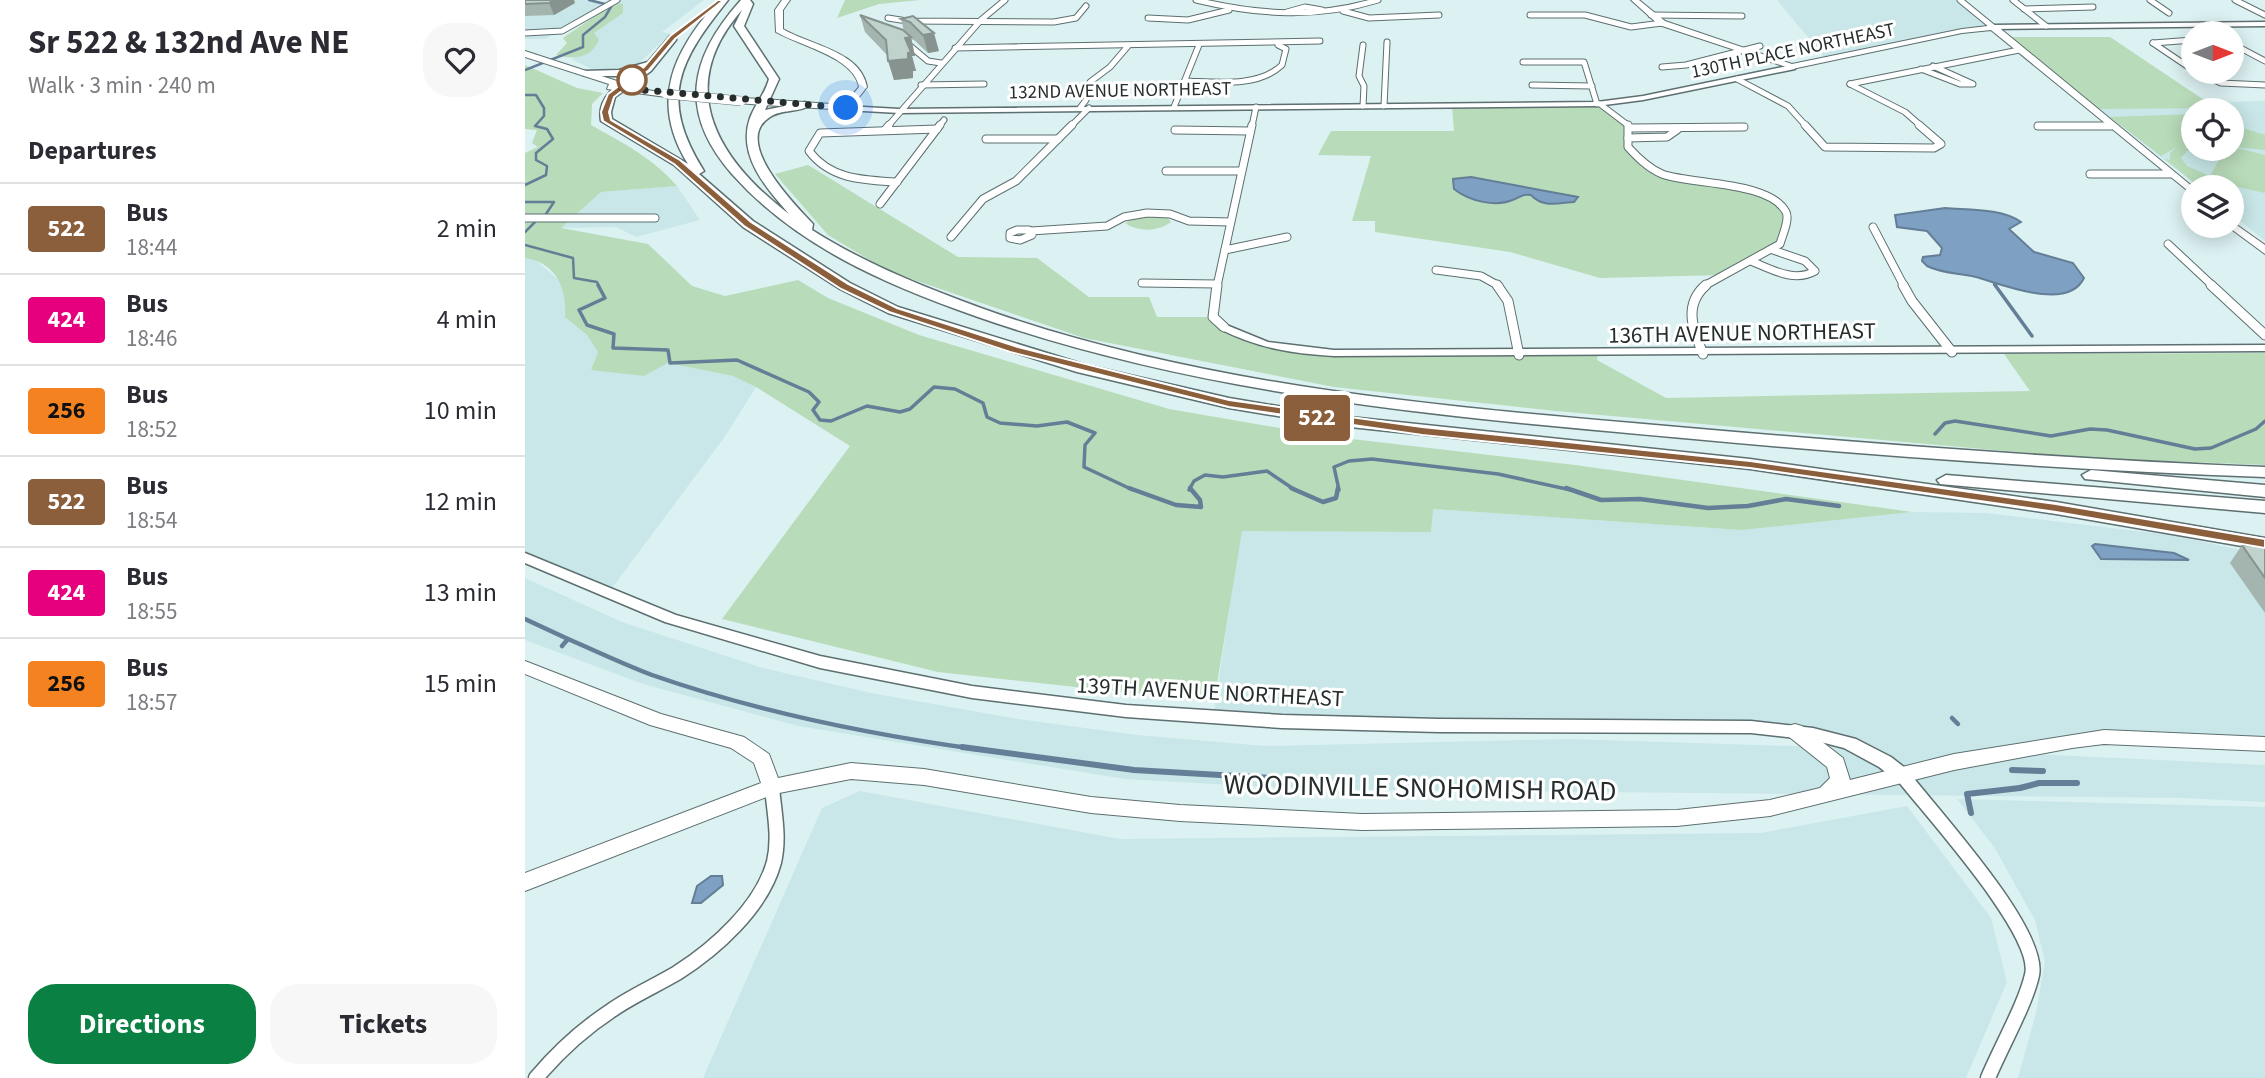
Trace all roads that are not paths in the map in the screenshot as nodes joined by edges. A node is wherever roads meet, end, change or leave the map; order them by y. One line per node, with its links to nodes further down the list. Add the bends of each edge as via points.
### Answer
1 (617, 0): 37 (street, via 559,32)
2 (722, 0): 34 (highway); 102 (highway, via 684,49 671,93 686,155)
3 (745, 0): 113 (highway, via 722,26 706,55 699,104 705,124 745,183 784,220)
4 (751, 0): 72 (highway, via 739,26 773,75)
5 (786, 0): 64 (main road, via 779,10 779,30 848,62)
6 (1005, 0): 29 (street)
7 (1196, 0): 15 (street)
8 (1213, 0): 15 (street)
9 (1377, 0): 20 (street)
10 (1635, 0): 25 (main road)
11 (1960, 0): 36 (street)
12 (2013, 0): 19 (street)
13 (2150, 0): 21 (street)
14 (2235, 0): 22 (street)
15 (1206, 3): 18 (street)
16 (1086, 6): 29 (street, via 1076,18 1054,22)
17 (2093, 7): 19 (street)
18 (1231, 9): 20 (street, via 1282,16); 28 (street, via 1188,20)
19 (2024, 9): 35 (street)
20 (1343, 11): 23 (street, via 1369,18)
21 (2169, 13)
22 (2265, 13)
23 (1439, 15)
24 (1530, 15): 30 (street, via 1585,15 1631,27)
25 (1651, 15): 26 (street); 30 (main road)
26 (1742, 16)
27 (888, 18): 29 (street)
28 (1148, 18)
29 (981, 20): 47 (street)
30 (1662, 23): 48 (main road)
31 (2181, 24): 35 (street)
32 (2244, 24): 33 (street)
33 (2265, 24)
34 (688, 25)
35 (2046, 26): 36 (street)
36 (1993, 27): 49 (main road); 58 (main road, 130TH PLACE NORTHEAST)
37 (525, 33)
38 (893, 37): 55 (street, via 911,44 928,61)
39 (1320, 41): 43 (street)
40 (2181, 41): 54 (street, via 2153,43)
41 (1387, 42): 76 (street)
42 (1199, 45): 43 (street); 45 (street); 63 (street)
43 (1276, 45): 63 (street, via 1286,49 1283,63 1268,74 1244,81)
44 (1363, 45): 75 (street, via 1359,76 1364,86)
45 (1128, 46): 47 (street); 80 (street, via 1090,82)
46 (1760, 46): 48 (street)
47 (955, 48): 55 (street)
48 (1742, 49): 57 (street); 58 (main road)
49 (2019, 50): 56 (street); 84 (main road)
50 (2244, 50): 52 (street)
51 (527, 55): 59 (main road)
52 (2265, 61)
53 (1523, 62): 70 (street, via 1584,62)
54 (2181, 62)
55 (941, 63): 67 (street)
56 (1933, 65): 60 (street); 60 (street, via 1973,84 1960,84)
57 (1662, 67)
58 (1792, 67): 62 (street, 130TH PLACE NORTHEAST)
59 (572, 69): 61 (main road); 71 (main road, via 572,74 585,80)
60 (1920, 69): 62 (street, via 1850,84 1905,112 1941,144 1934,148 1825,147 1788,106)
61 (587, 73): 71 (main road); 71 (highway, via 636,69 676,35 649,66)
62 (1737, 79): 73 (street, 130TH PLACE NORTHEAST)
63 (1185, 81): 77 (street)
64 (864, 82): 72 (main road, via 851,94 832,100); 79 (main road)
65 (984, 84): 67 (street)
66 (2243, 84): 69 (street)
67 (921, 85): 81 (street)
68 (1532, 85): 70 (street)
69 (2265, 85)
70 (1592, 86): 73 (street)
71 (621, 88): 72 (main road, 132ND AVENUE NORTHEAST, bridge, via 741,101); 102 (highway, via 608,99 607,121 677,162)
72 (765, 99): 74 (main road, 132ND AVENUE NORTHEAST); 83 (highway)
73 (1599, 104): 76 (street, 132ND AVENUE NORTHEAST); 87 (street)
74 (806, 105): 79 (main road, 132ND AVENUE NORTHEAST); 83 (highway, via 767,113)
75 (1363, 106): 76 (street, 132ND AVENUE NORTHEAST); 78 (street, 132ND AVENUE NORTHEAST)
76 (1384, 106)
77 (1174, 107): 78 (street, 132ND AVENUE NORTHEAST); 80 (street, 132ND AVENUE NORTHEAST)
78 (1256, 107): 92 (street)
79 (846, 108): 81 (street, 132ND AVENUE NORTHEAST)
80 (1084, 108): 81 (street, 132ND AVENUE NORTHEAST); 95 (street)
81 (899, 111): 89 (street)
82 (944, 120): 88 (street)
83 (754, 125): 113 (highway, via 756,155 765,178)
84 (2111, 125): 85 (street); 99 (main road)
85 (2038, 126)
86 (1745, 127): 91 (street)
87 (1630, 128): 91 (street, via 1661,125); 93 (street)
88 (937, 129): 89 (street); 100 (street)
89 (885, 130): 100 (street, via 820,133 809,151 830,170)
90 (1175, 130): 92 (street)
91 (1677, 130): 93 (street, via 1667,138)
92 (1250, 131): 97 (street)
93 (1628, 138): 115 (street, via 1632,155 1657,171 1757,193 1780,205 1787,217 1784,236)
94 (986, 139): 95 (street)
95 (1058, 139): 111 (street, via 1016,181 983,199)
96 (1166, 171): 97 (street)
97 (1240, 171): 106 (street)
98 (2090, 174): 99 (street)
99 (2170, 174): 101 (main road)
100 (897, 182): 103 (street)
101 (2181, 183)
102 (718, 197): 128 (highway, via 748,224 845,286 893,310 1083,369 1229,403 1331,420)
103 (880, 204)
104 (525, 218): 105 (street)
105 (655, 218)
106 (1230, 222): 109 (street, via 1189,221 1147,212 1107,226); 114 (street)
107 (1873, 227): 124 (street, via 1912,301)
108 (1279, 230): 114 (street, via 1290,240)
109 (1031, 231)
110 (2244, 234): 116 (main road)
111 (951, 237)
112 (2168, 244): 122 (street)
113 (825, 246): 127 (highway, via 994,319 1177,370 1449,412)
114 (1225, 250): 120 (street)
115 (1773, 250): 117 (street); 117 (street, via 1805,261 1815,271 1795,276)
116 (2265, 251)
117 (1751, 261): 125 (street, via 1708,284 1692,305 1693,327)
118 (1436, 270): 126 (street, via 1480,275 1500,286 1509,300)
119 (1142, 283): 120 (street)
120 (1217, 284): 121 (street, via 1213,317)
121 (1224, 327): 126 (street, 136TH AVENUE NORTHEAST, via 1269,347)
122 (2265, 335)
123 (2265, 348): 124 (street, 136TH AVENUE NORTHEAST)
124 (1952, 352): 125 (street, 136TH AVENUE NORTHEAST)
125 (1703, 354): 126 (street, 136TH AVENUE NORTHEAST)
126 (1519, 355)
127 (1791, 442): 129 (highway); 130 (highway)
128 (1750, 464): 131 (highway); 132 (highway)
129 (2265, 472)
130 (2265, 491)
131 (2265, 507)
132 (2265, 544)
133 (525, 558): 135 (street, 139TH AVENUE NORTHEAST, via 606,596 697,629 872,675 1042,704 1258,721)
134 (525, 667): 138 (main road, via 657,720 737,742 762,759)
135 (1794, 731): 137 (street, 139TH AVENUE NORTHEAST, via 1852,743); 139 (main road, via 1836,763 1840,780)
136 (2265, 744): 137 (main road, WOODINVILLE SNOHOMISH ROAD, via 2104,737 1954,762)
137 (1903, 776): 139 (main road, WOODINVILLE SNOHOMISH ROAD); 142 (street, via 2017,921 2029,949 2033,974)
138 (772, 787): 139 (main road, WOODINVILLE SNOHOMISH ROAD, via 851,771 886,772 1091,805 1362,822 1677,818 1770,808); 140 (main road, WOODINVILLE SNOHOMISH ROAD); 141 (street, via 777,847 766,879 748,909 681,970 623,1002 568,1045)
139 (1826, 794)
140 (525, 882)
141 (536, 1078)
142 (1989, 1078)

